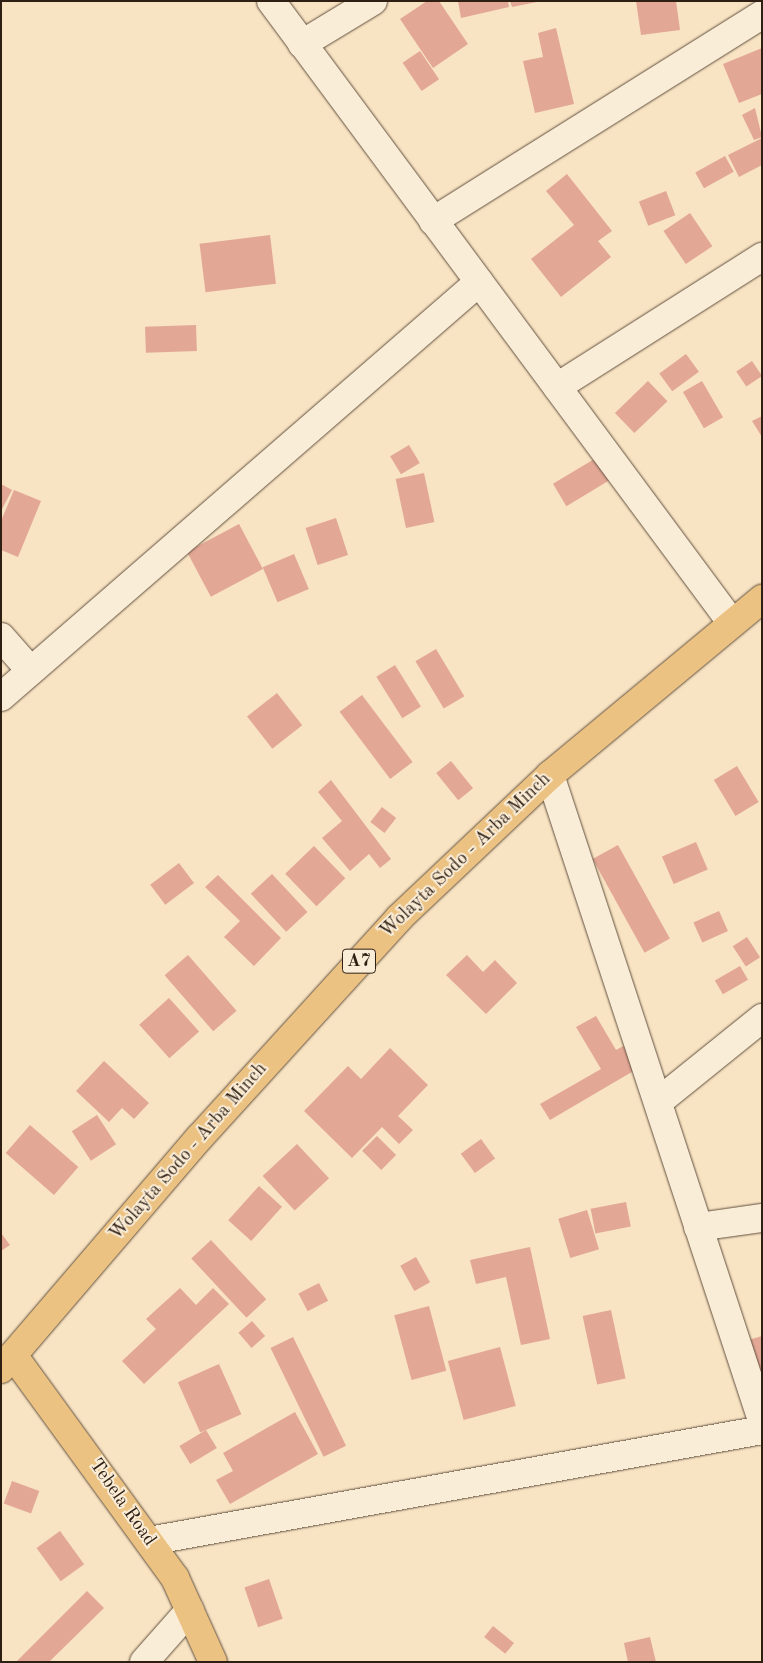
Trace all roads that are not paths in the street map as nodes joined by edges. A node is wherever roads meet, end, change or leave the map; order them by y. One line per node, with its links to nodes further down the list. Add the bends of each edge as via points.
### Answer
1 (271, 1): 4 (street)
2 (373, 1): 4 (street)
3 (762, 15): 5 (street)
4 (302, 44): 5 (street)
5 (433, 221): 7 (street)
6 (762, 257): 8 (street)
7 (479, 282): 8 (street); 12 (street)
8 (557, 387): 10 (street)
9 (762, 598): 10 (main road, Wolayta Sodo - Arba Minch / A7)
10 (732, 623): 14 (main road, Wolayta Sodo - Arba Minch / A7)
11 (1, 637): 12 (street)
12 (31, 671): 13 (street)
13 (1, 697)
14 (550, 775): 16 (street); 19 (main road, Wolayta Sodo - Arba Minch / A7, via 399,918 200,1137)
15 (762, 1018): 16 (street)
16 (658, 1102): 18 (street)
17 (762, 1218): 18 (street)
18 (698, 1227): 20 (street)
19 (7, 1362): 22 (main road, Tebela Road)
20 (762, 1420)
21 (762, 1430): 22 (street)
22 (149, 1541): 23 (main road, Tebela Road, via 175,1578)
23 (190, 1610): 24 (street); 25 (main road, Tebela Road)
24 (144, 1662)
25 (214, 1662)

